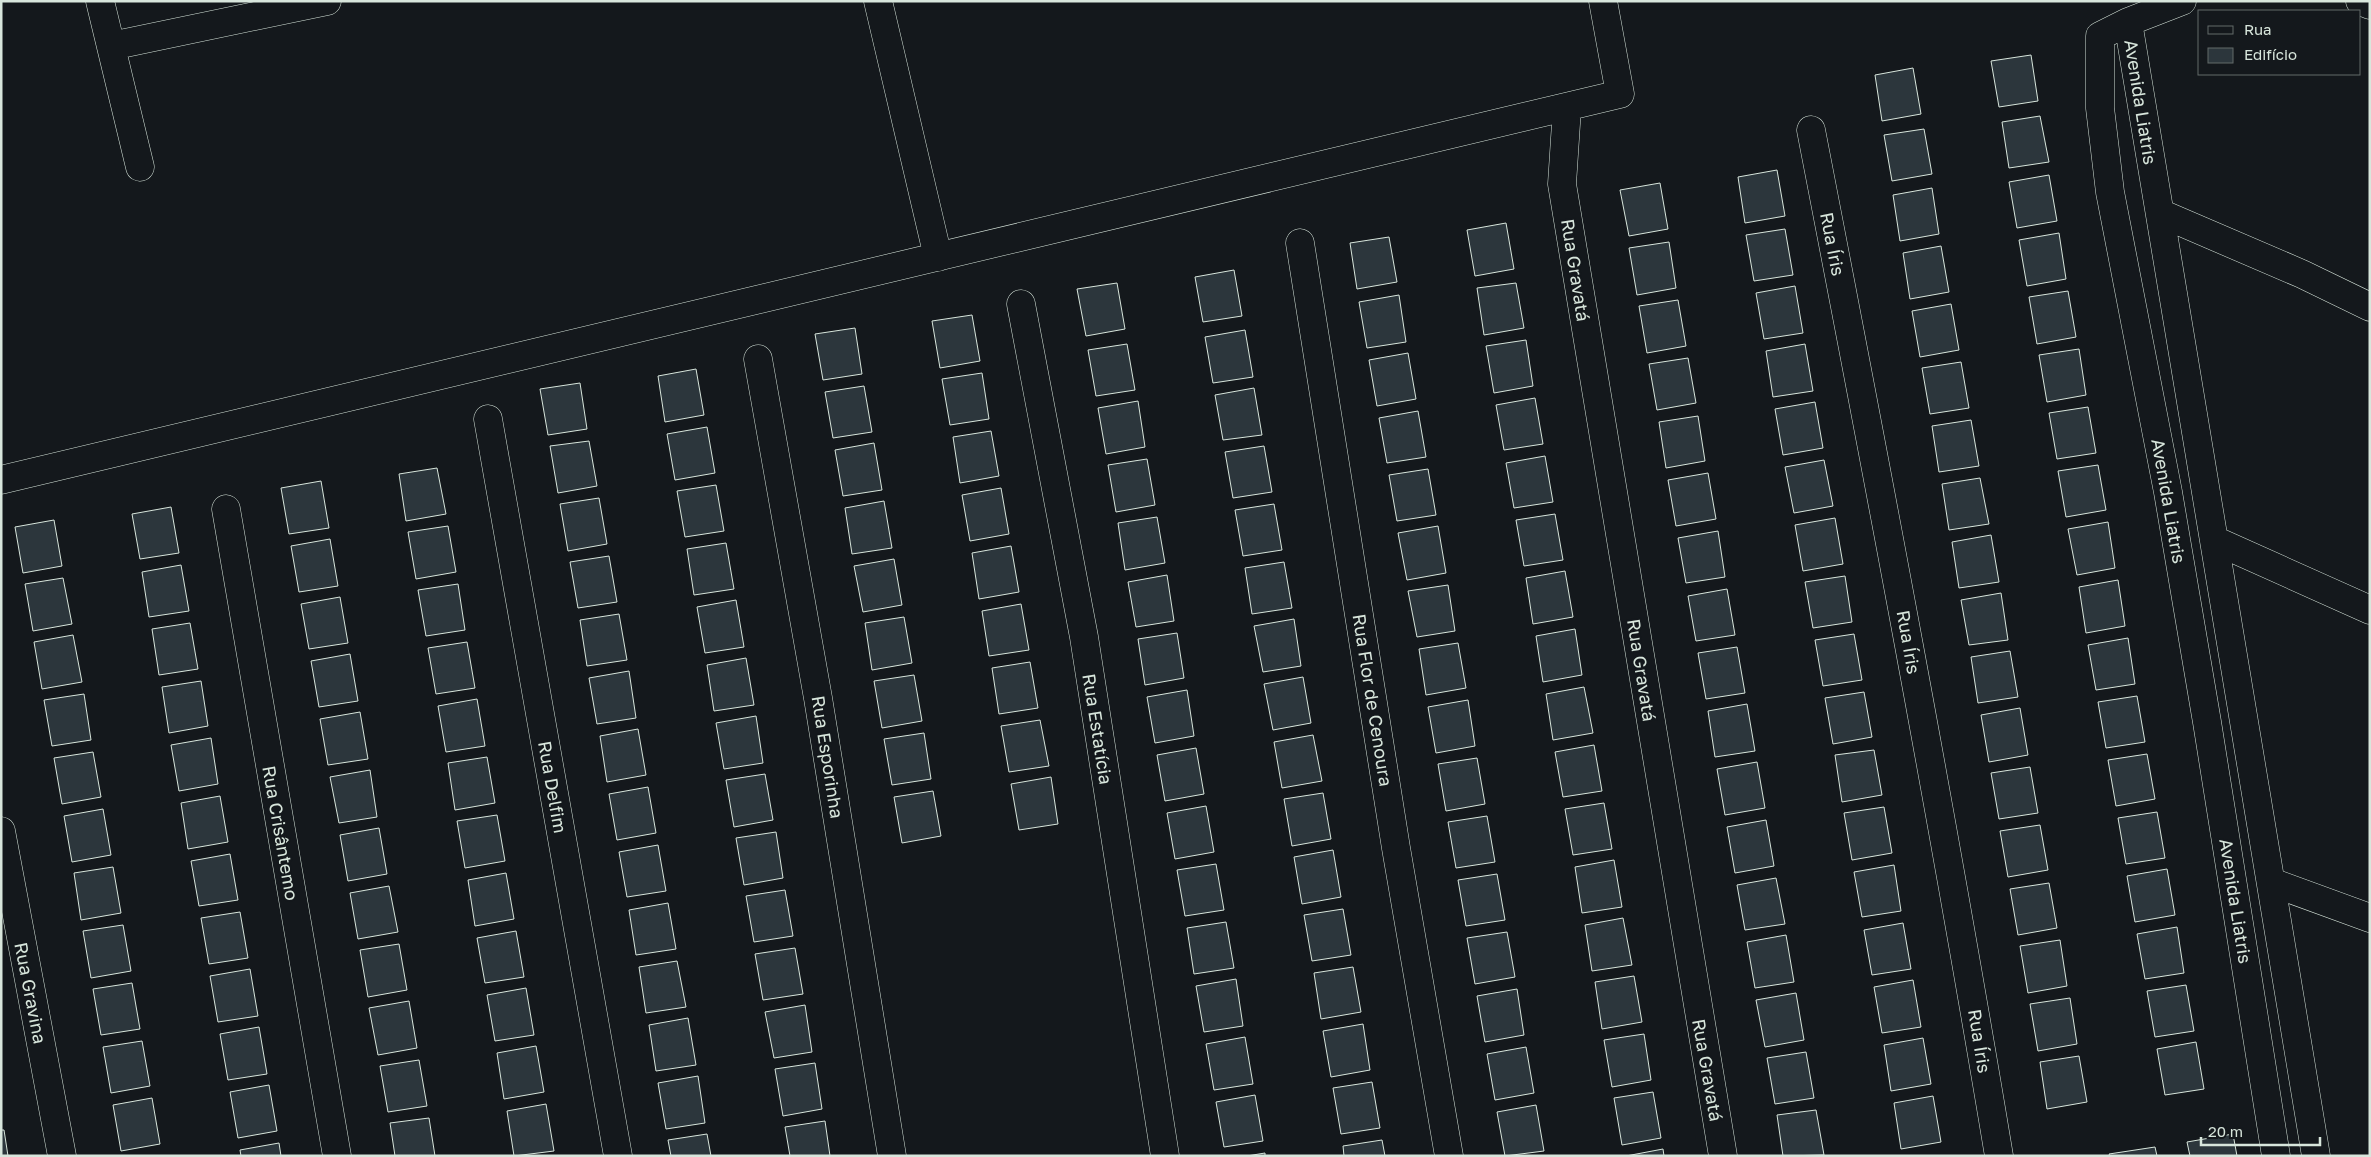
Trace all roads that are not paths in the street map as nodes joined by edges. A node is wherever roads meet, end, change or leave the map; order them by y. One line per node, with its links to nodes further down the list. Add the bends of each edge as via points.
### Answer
1 (100, 1): 9 (street)
2 (327, 1): 9 (street)
3 (878, 1): 15 (street)
4 (1603, 1): 10 (street, via 1620,94)
5 (2182, 1): 8 (street)
6 (2360, 1): 7 (street)
7 (2370, 5)
8 (2128, 22): 13 (street, Avenida Liatris); 35 (street, Avenida Liatris, via 2099,37 2100,108 2110,192 2208,722)
9 (111, 46): 12 (street)
10 (1567, 108): 15 (street); 33 (street, Rua Gravatá, via 1562,184)
11 (1811, 130): 34 (street, Rua Íris, via 1954,891)
12 (140, 167)
13 (2160, 213): 17 (street); 22 (street, Avenida Liatris)
14 (1300, 243): 32 (street, Rua Flor de Cenoura, via 1394,838)
15 (938, 257): 20 (street)
16 (1021, 304): 31 (street, Rua Estatícia, via 1084,637)
17 (2370, 307)
18 (758, 359): 30 (street, Rua Esporinha, via 818,698)
19 (488, 419): 29 (street, Rua Delfim)
20 (1, 480)
21 (226, 509): 28 (street, Rua Crisântemo)
22 (2214, 540): 23 (street); 25 (street, Avenida Liatris)
23 (2370, 610)
24 (1, 831): 27 (street, Rua Gravina)
25 (2271, 882): 26 (street); 36 (street, Avenida Liatris)
26 (2370, 918)
27 (62, 1156)
28 (337, 1156)
29 (618, 1156)
30 (892, 1156)
31 (1165, 1156)
32 (1449, 1156)
33 (1723, 1156)
34 (1999, 1156)
35 (2276, 1156)
36 (2316, 1156)

